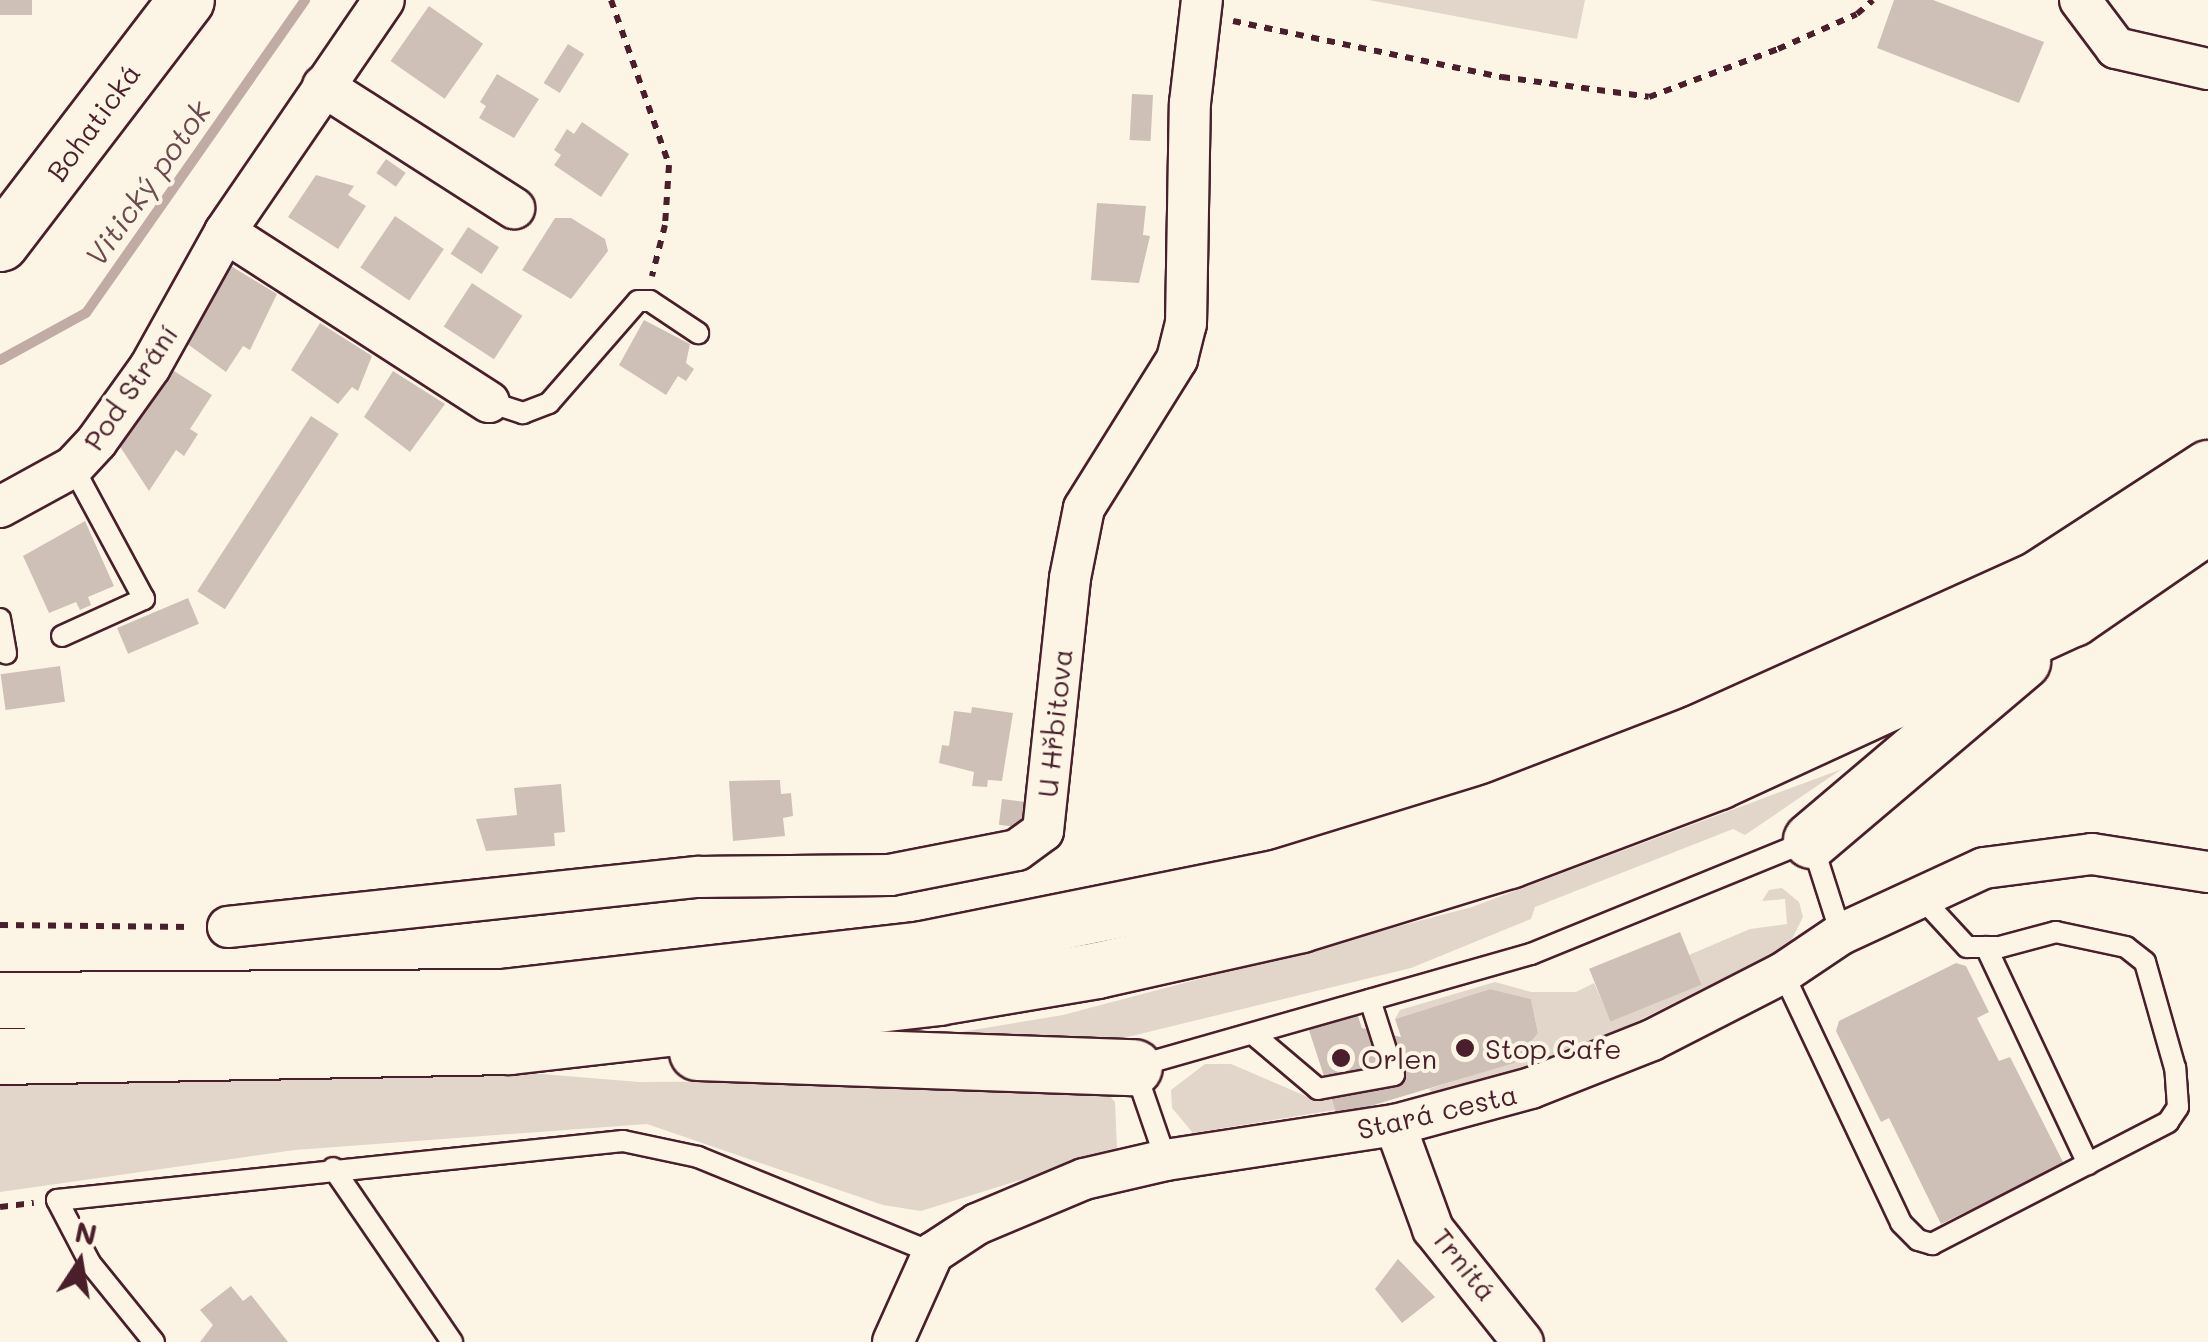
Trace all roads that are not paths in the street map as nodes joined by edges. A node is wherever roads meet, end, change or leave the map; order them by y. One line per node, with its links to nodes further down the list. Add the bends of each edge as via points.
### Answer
1 (186, 0): 9 (main road, Bohatická)
2 (384, 0): 6 (street, Pod Strání)
3 (2080, 0): 5 (street, via 2116,48)
4 (1201, 7): 23 (street, U Hřbitova, via 1190,103 1186,324 1176,360 1084,508 1070,578 1043,830 1017,850 890,876 698,877)
5 (2208, 69)
6 (322, 86): 7 (street); 8 (street, Pod Strání)
7 (514, 208)
8 (225, 232): 11 (street); 12 (street, Pod Strání, via 150,367)
9 (0, 243)
10 (698, 333): 11 (lane, via 638,301 550,403 523,413)
11 (489, 402)
12 (73, 467): 14 (street, Pod Strání); 18 (lane, via 144,599)
13 (2208, 468): 27 (main road, via 2036,580 1696,733 1494,811 1279,877 922,950 503,997)
14 (0, 507)
15 (2208, 525): 16 (main road)
16 (2073, 618): 20 (main road); 30 (main road, via 1718,781 1509,860 1301,924 938,997)
17 (0, 619): 19 (lane)
18 (62, 636)
19 (6, 654)
20 (1811, 840): 24 (lane); 28 (lane, via 1530,954)
21 (2208, 872): 22 (street, Stará cesta, via 2092,854 1984,868)
22 (1920, 895): 24 (street, Stará cesta); 25 (lane, via 1951,937 1966,947)
23 (228, 927)
24 (1841, 934): 26 (street, Stará cesta)
25 (1986, 947): 35 (lane); 35 (lane, via 2056,932 2126,948 2145,962 2176,1068 2178,1107 2168,1122)
26 (1783, 974): 33 (street, Stará cesta, via 1652,1040 1531,1088); 35 (lane, via 1901,1224 1918,1240 1932,1244)
27 (0, 1000)
28 (1370, 1000): 29 (lane); 29 (lane, via 1394,1076 1318,1089)
29 (1253, 1034): 32 (lane)
30 (509, 1046): 31 (main road); 32 (main road)
31 (0, 1056)
32 (1134, 1067): 34 (lane)
33 (1395, 1125): 34 (street, Stará cesta); 41 (street, Trnitá, via 1433,1229)
34 (1166, 1160): 37 (street, Stará cesta, via 1084,1179)
35 (2088, 1164)
36 (333, 1168): 37 (lane, via 623,1141 698,1157); 38 (lane, via 58,1200 90,1262); 39 (lane)
37 (932, 1253): 40 (street)
38 (154, 1342)
39 (452, 1342)
40 (893, 1342)
41 (1523, 1342)

